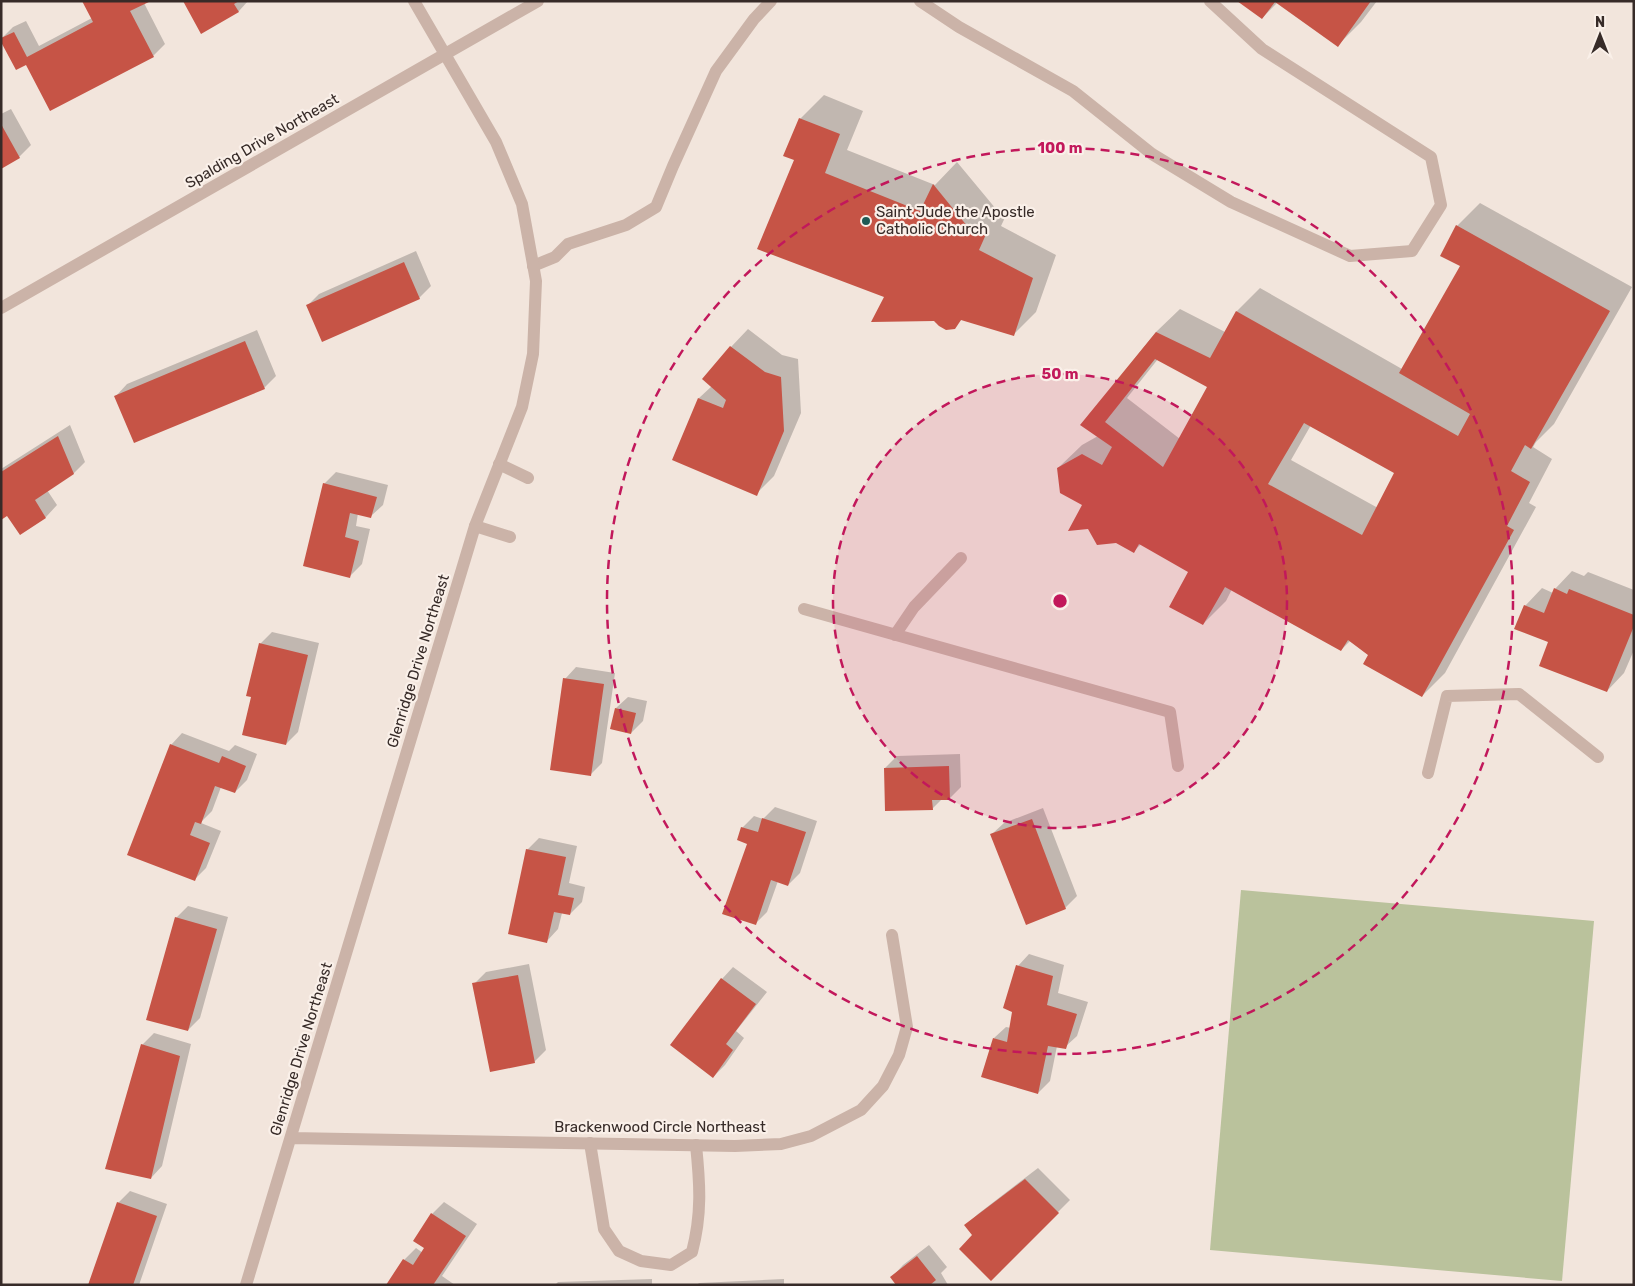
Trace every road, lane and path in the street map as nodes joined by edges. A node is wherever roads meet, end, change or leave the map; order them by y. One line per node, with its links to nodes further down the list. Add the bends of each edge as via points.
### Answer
1 (414, 1): 6 (street, Glenridge Drive Northeast)
2 (538, 1): 6 (street, Spalding Drive Northeast)
3 (771, 1): 7 (street, via 716,71 656,207 626,225 568,244 555,257)
4 (920, 1): 5 (street, via 1073,91 1152,154 1231,202 1350,256 1412,251 1441,205 1431,157 1262,48)
5 (1210, 1)
6 (444, 55): 7 (street, Glenridge Drive Northeast, via 496,142 522,204); 8 (street, Spalding Drive Northeast)
7 (533, 266): 9 (street, Glenridge Drive Northeast, via 536,281 533,354 522,407)
8 (1, 308)
9 (499, 464): 10 (street); 11 (street, Glenridge Drive Northeast)
10 (528, 478)
11 (475, 526): 12 (street); 20 (street, Glenridge Drive Northeast)
12 (510, 537)
13 (961, 558): 15 (street, via 914,607)
14 (804, 609): 15 (street)
15 (895, 635): 17 (street, via 1170,712)
16 (1598, 757): 18 (street, via 1519,694 1447,696)
17 (1178, 766)
18 (1428, 773)
19 (892, 935): 22 (street, Brackenwood Circle Northeast, via 907,1027 899,1055 883,1086 861,1110 811,1136 781,1144)
20 (292, 1138): 21 (street, Brackenwood Circle Northeast); 23 (street, Glenridge Drive Northeast)
21 (590, 1143): 22 (street, Brackenwood Circle Northeast); 22 (street, via 604,1229 619,1251 641,1261 671,1265 692,1252 698,1228 700,1185)
22 (696, 1145)
23 (246, 1285)

